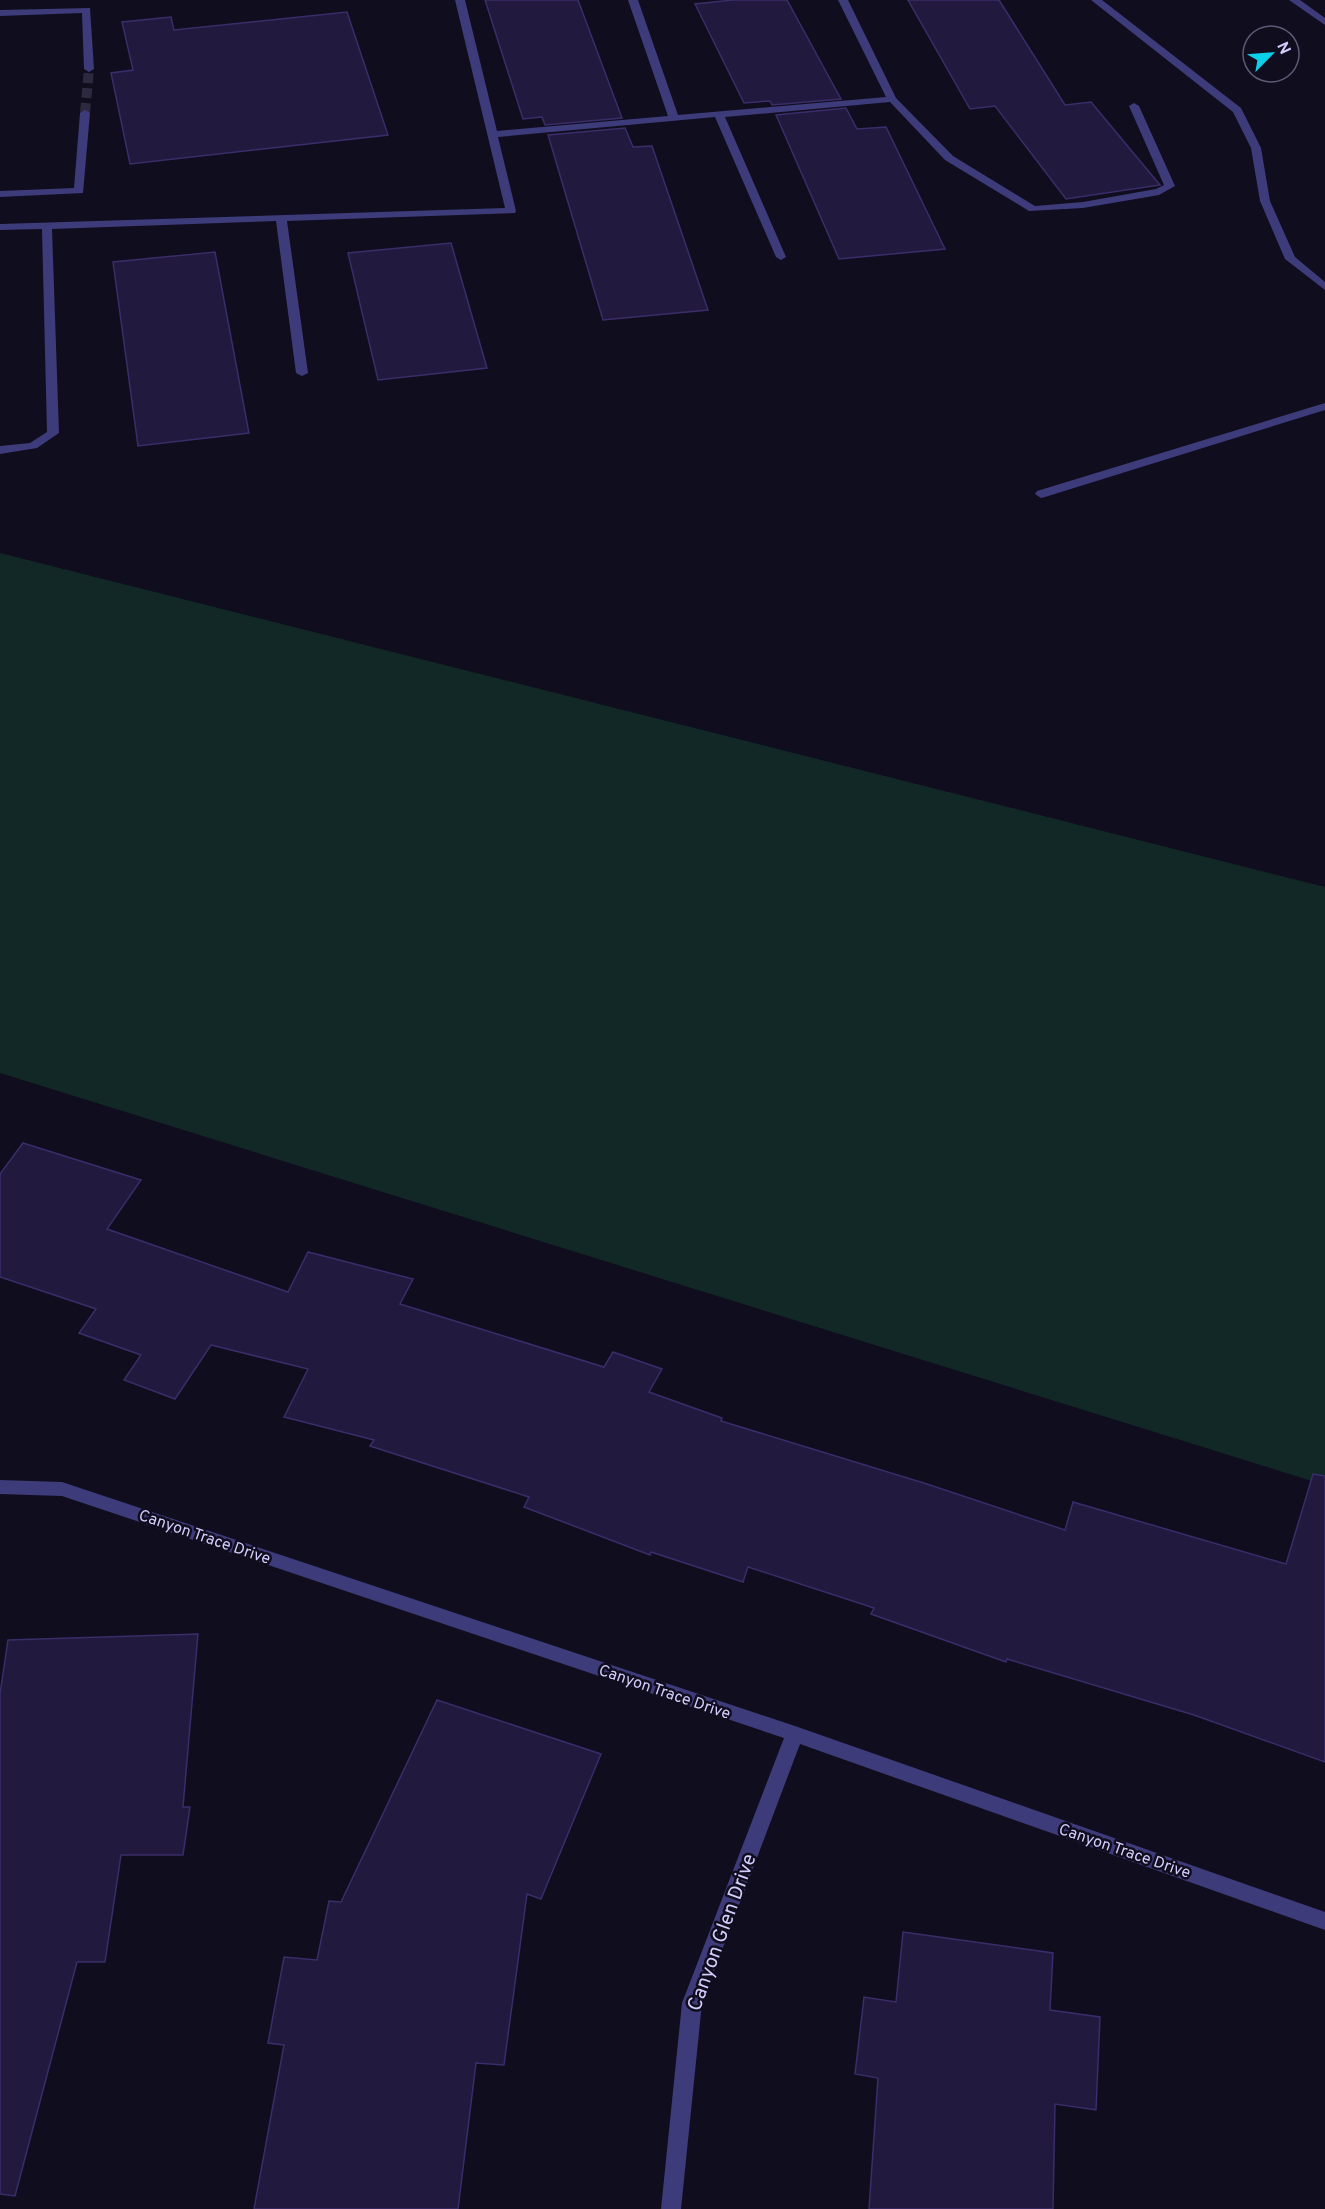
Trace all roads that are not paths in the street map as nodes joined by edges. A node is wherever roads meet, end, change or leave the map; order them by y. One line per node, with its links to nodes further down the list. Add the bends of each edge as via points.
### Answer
1 (460, 0): 14 (street)
2 (633, 0): 13 (street)
3 (843, 0): 9 (street)
4 (1096, 0): 20 (street, via 1237,110 1256,148 1265,201 1290,259)
5 (1294, 0): 7 (street)
6 (0, 14): 8 (street, via 87,10)
7 (1325, 21)
8 (89, 69)
9 (892, 99): 10 (street, via 949,158 1033,209 1083,205 1159,192 1170,186); 12 (street)
10 (1134, 106)
11 (85, 113): 15 (street, via 79,191)
12 (719, 114): 13 (street); 19 (street)
13 (674, 118): 14 (street)
14 (494, 134): 16 (street, via 511,211)
15 (0, 194)
16 (281, 217): 17 (street); 21 (street)
17 (46, 226): 18 (street); 23 (street, via 53,433 33,446)
18 (0, 227)
19 (781, 257)
20 (1325, 287)
21 (302, 374)
22 (1325, 406): 24 (street)
23 (0, 450)
24 (1041, 494)
25 (0, 1487): 26 (street, Canyon Trace Drive, via 62,1488)
26 (795, 1734): 27 (street, Canyon Trace Drive); 28 (street, Canyon Glen Drive, via 692,2003)
27 (1325, 1921)
28 (671, 2209)

